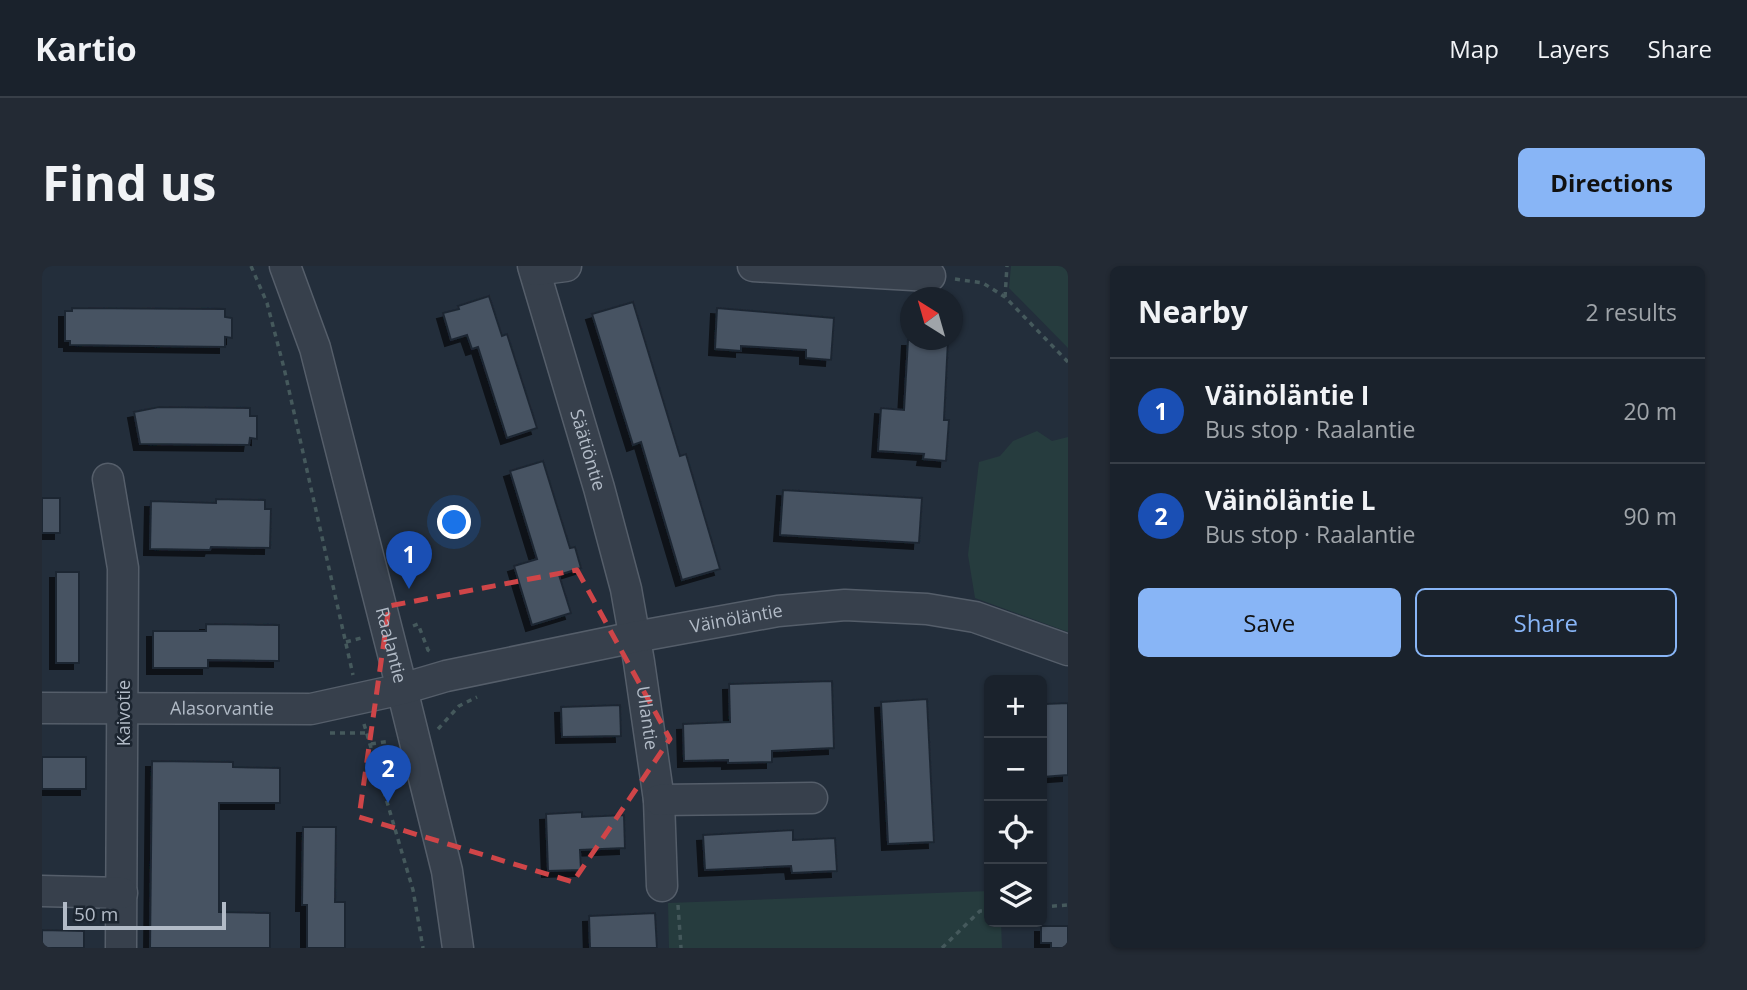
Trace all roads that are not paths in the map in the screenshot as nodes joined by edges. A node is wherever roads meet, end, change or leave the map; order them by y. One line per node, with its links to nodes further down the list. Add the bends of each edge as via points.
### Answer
1 (285, 266): 9 (street, Raalantie, via 315,348)
2 (566, 266): 4 (street)
3 (753, 266): 5 (street)
4 (534, 268): 7 (street, Säätiöntie, via 599,488)
5 (930, 276)
6 (108, 479): 11 (street, Kaivotie, via 123,568)
7 (635, 637): 8 (street, Väinöläntie, via 778,611 845,605 927,609 975,617); 9 (street, Väinöläntie); 13 (street, Ullantie)
8 (1068, 650)
9 (402, 689): 11 (street, Alasorvantie, via 311,709); 18 (street, Raalantie, via 447,871)
10 (42, 708): 11 (street, Alasorvantie)
11 (124, 709): 16 (street, Kaivotie)
12 (812, 798): 13 (street)
13 (659, 800): 14 (street, Ullantie)
14 (662, 886)
15 (42, 891): 16 (street)
16 (122, 892): 17 (street, Kaivotie)
17 (121, 948)
18 (458, 948)

